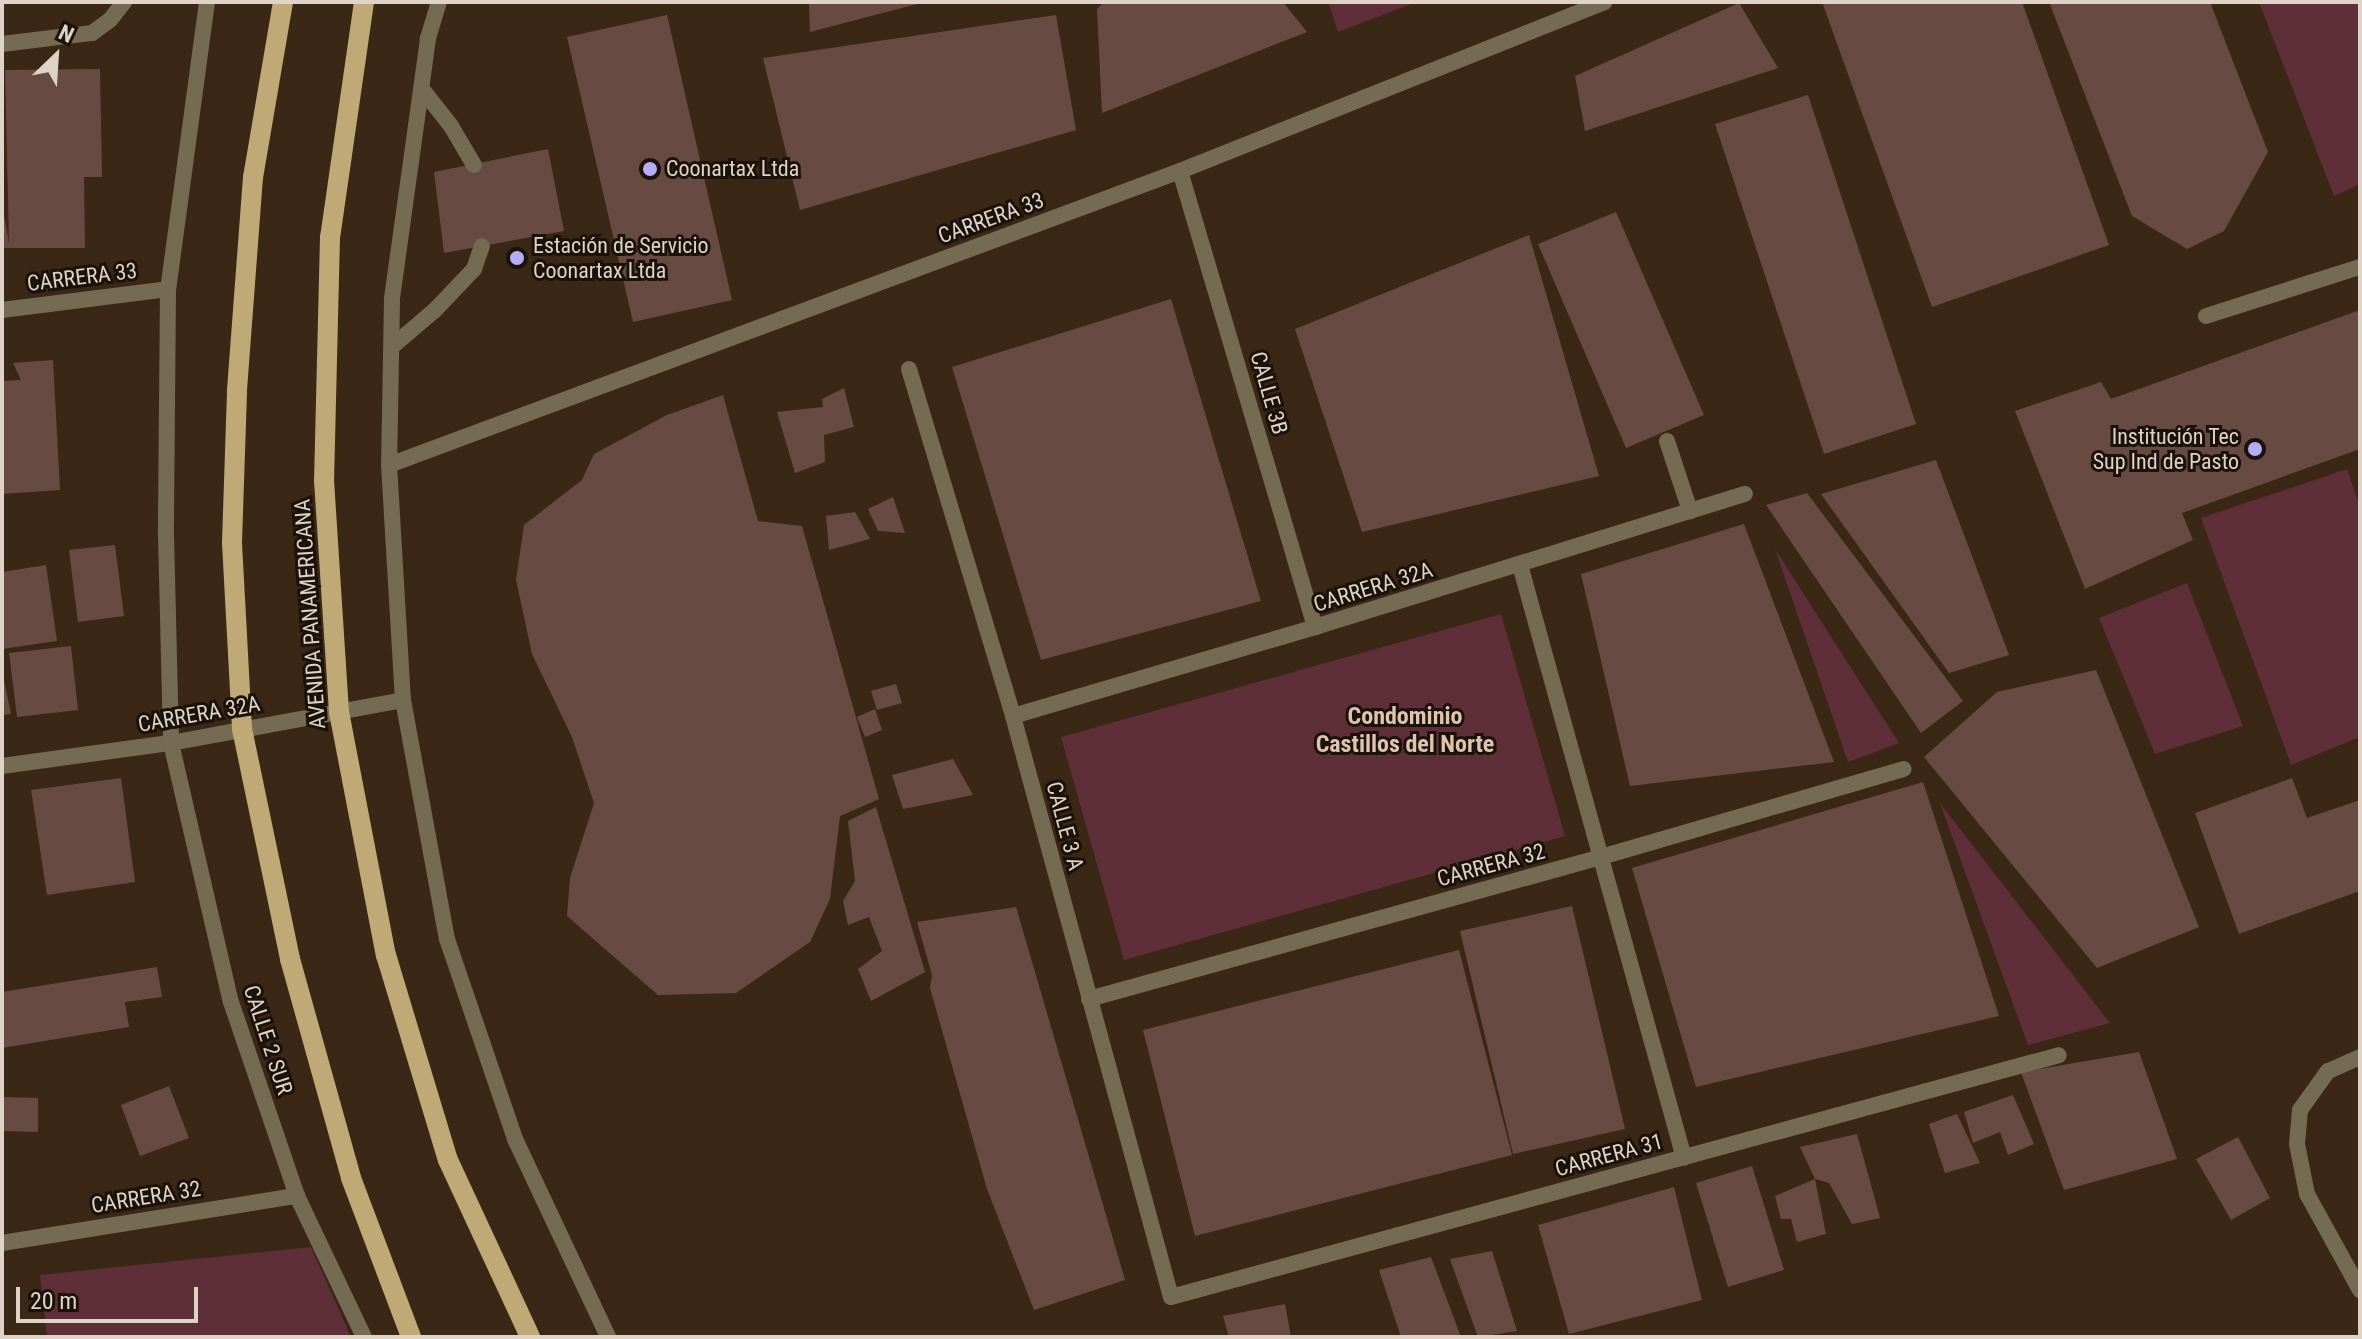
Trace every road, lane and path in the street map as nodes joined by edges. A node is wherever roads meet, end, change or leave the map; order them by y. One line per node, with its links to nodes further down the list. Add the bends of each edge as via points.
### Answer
1 (124, 2): 7 (street, via 92,33)
2 (207, 2): 13 (street, CALLE 2 SUR)
3 (283, 2): 27 (main road, via 253,177 237,392 232,543)
4 (364, 2): 25 (main road, AVENIDA PANAMERICANA, via 330,237 324,480)
5 (439, 2): 8 (street)
6 (1605, 2): 10 (street, CARRERA 33)
7 (2, 44)
8 (422, 89): 9 (street); 16 (street, via 392,299)
9 (474, 165)
10 (1180, 171): 19 (street, CARRERA 33); 23 (street, CALLE 3B)
11 (482, 246): 16 (street, via 474,269)
12 (2360, 267): 15 (street)
13 (168, 289): 14 (street, CARRERA 33); 28 (street, CALLE 2 SUR)
14 (2, 310)
15 (2206, 316)
16 (394, 345): 19 (street)
17 (909, 369): 26 (street, CALLE 3 A)
18 (1667, 441): 21 (street)
19 (389, 465): 24 (street)
20 (1745, 494): 21 (street, CARRERA 32A)
21 (1690, 511): 22 (street, CARRERA 32A)
22 (1520, 565): 23 (street, CARRERA 32A); 31 (street)
23 (1315, 627): 26 (street, CARRERA 32A)
24 (403, 700): 25 (street, CARRERA 32A); 43 (street, via 447,939 515,1139)
25 (339, 712): 27 (street, CARRERA 32A); 42 (main road, AVENIDA PANAMERICANA, via 386,955 448,1160)
26 (1013, 716): 32 (street, CALLE 3 A)
27 (242, 729): 28 (street, CARRERA 32A); 41 (main road, via 298,988 351,1178)
28 (171, 743): 29 (street, CARRERA 32A); 36 (street, CALLE 2 SUR, via 231,1002)
29 (2, 766)
30 (1903, 769): 31 (street, CARRERA 32)
31 (1601, 857): 32 (street, CARRERA 32); 35 (street)
32 (1089, 999): 39 (street, CALLE 3 A)
33 (2059, 1055): 35 (street, CARRERA 31)
34 (2360, 1057): 38 (street, via 2328,1071 2300,1110 2297,1144 2307,1194)
35 (1684, 1158): 39 (street, CARRERA 31)
36 (297, 1196): 37 (street, CARRERA 32); 40 (street, CALLE 2 SUR)
37 (2, 1243)
38 (2360, 1290)
39 (1171, 1297)
40 (364, 1337)
41 (411, 1337)
42 (530, 1337)
43 (608, 1337)

